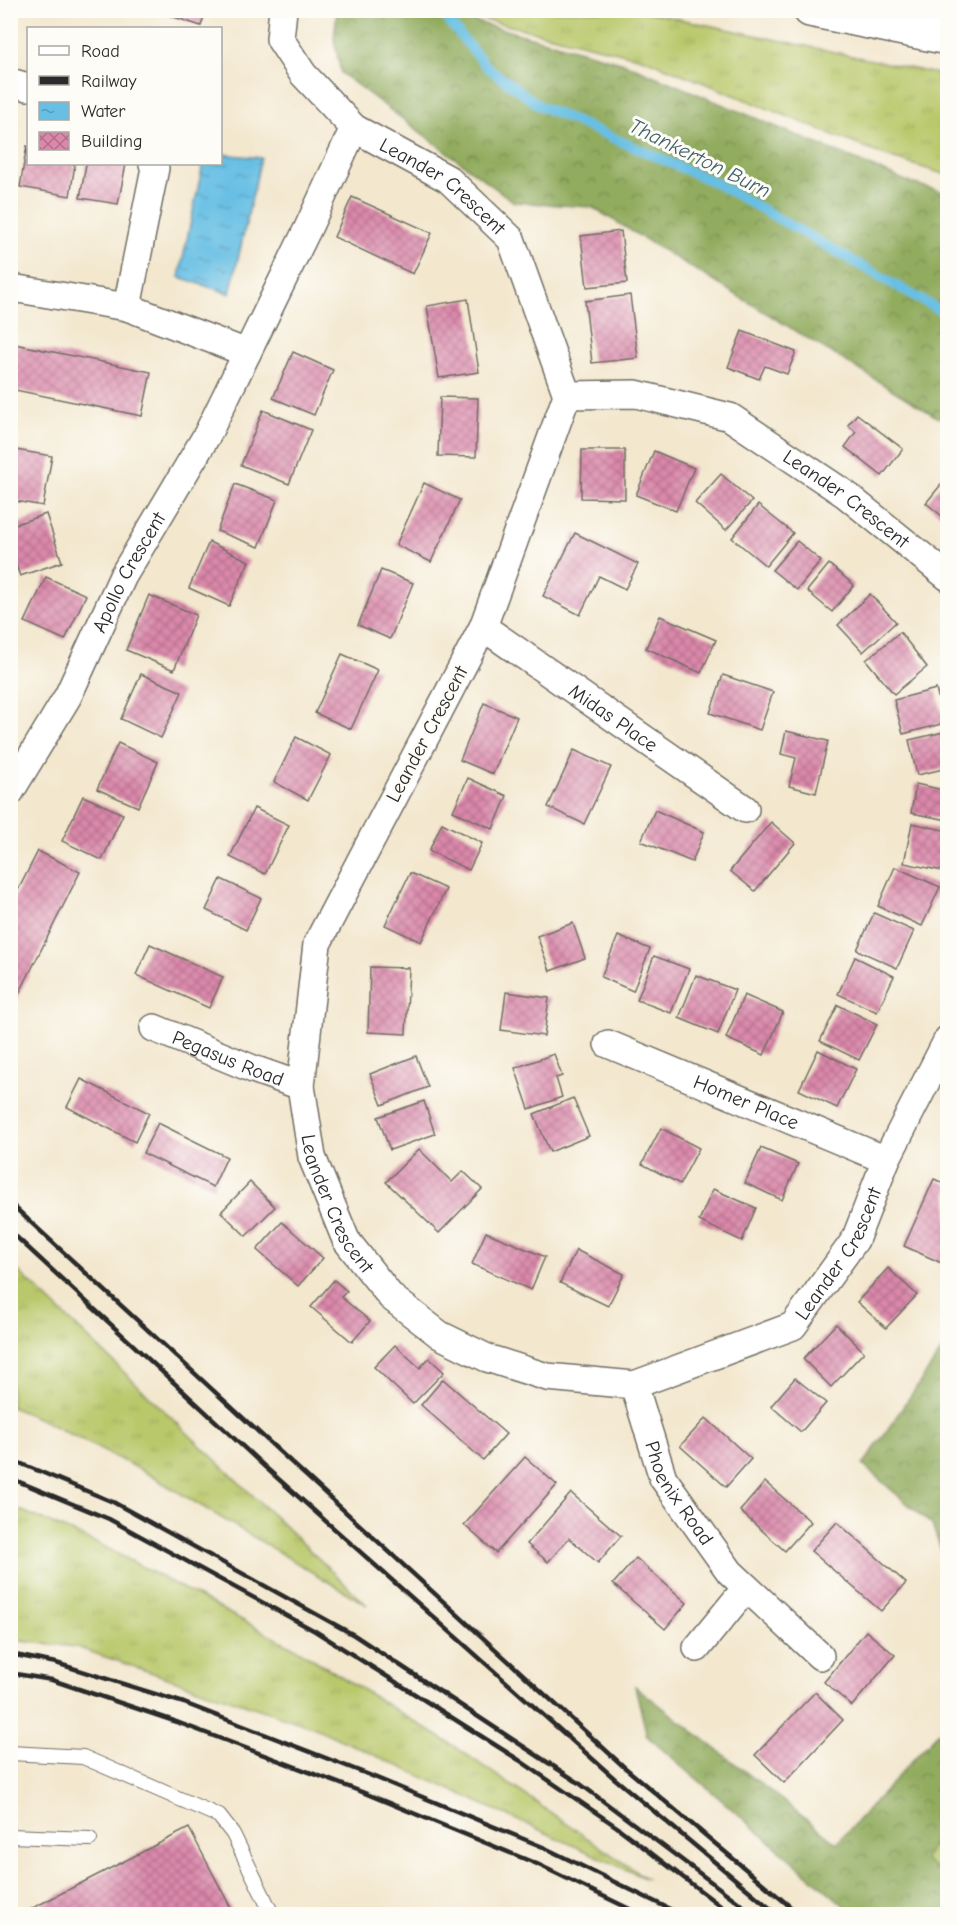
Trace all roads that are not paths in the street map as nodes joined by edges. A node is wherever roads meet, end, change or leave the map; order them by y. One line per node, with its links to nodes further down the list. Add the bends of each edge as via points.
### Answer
1 (283, 10): 6 (street, Leander Crescent, via 280,39 303,74)
2 (810, 10): 3 (main road)
3 (948, 38)
4 (10, 82): 5 (street)
5 (27, 87)
6 (354, 128): 10 (street, Apollo Crescent); 11 (street, Leander Crescent, via 448,179 511,240)
7 (154, 165): 9 (street)
8 (18, 289): 9 (street)
9 (127, 307): 10 (street)
10 (247, 353): 14 (street, Apollo Crescent, via 207,435 123,576 68,696)
11 (567, 394): 12 (street, Leander Crescent, via 636,394 730,417 845,494); 13 (street, Leander Crescent)
12 (948, 577)
13 (483, 627): 15 (street, Midas Place); 19 (street, Leander Crescent, via 317,944)
14 (10, 792)
15 (745, 809)
16 (154, 1028): 19 (street, Pegasus Road)
17 (948, 1039): 20 (street, Leander Crescent)
18 (608, 1044): 20 (street, Homer Place)
19 (301, 1086): 21 (street, Leander Crescent, via 312,1157 346,1240 391,1297 440,1335 487,1358 547,1377)
20 (886, 1160): 21 (street, Leander Crescent, via 855,1240 793,1326)
21 (634, 1385): 22 (street, Phoenix Road, via 663,1478 730,1572)
22 (746, 1588): 23 (street); 24 (street, Phoenix Road)
23 (697, 1648)
24 (820, 1656)
25 (10, 1753): 28 (lane, via 83,1757 219,1816 233,1834)
26 (10, 1836): 27 (lane)
27 (90, 1839)
28 (272, 1914)

